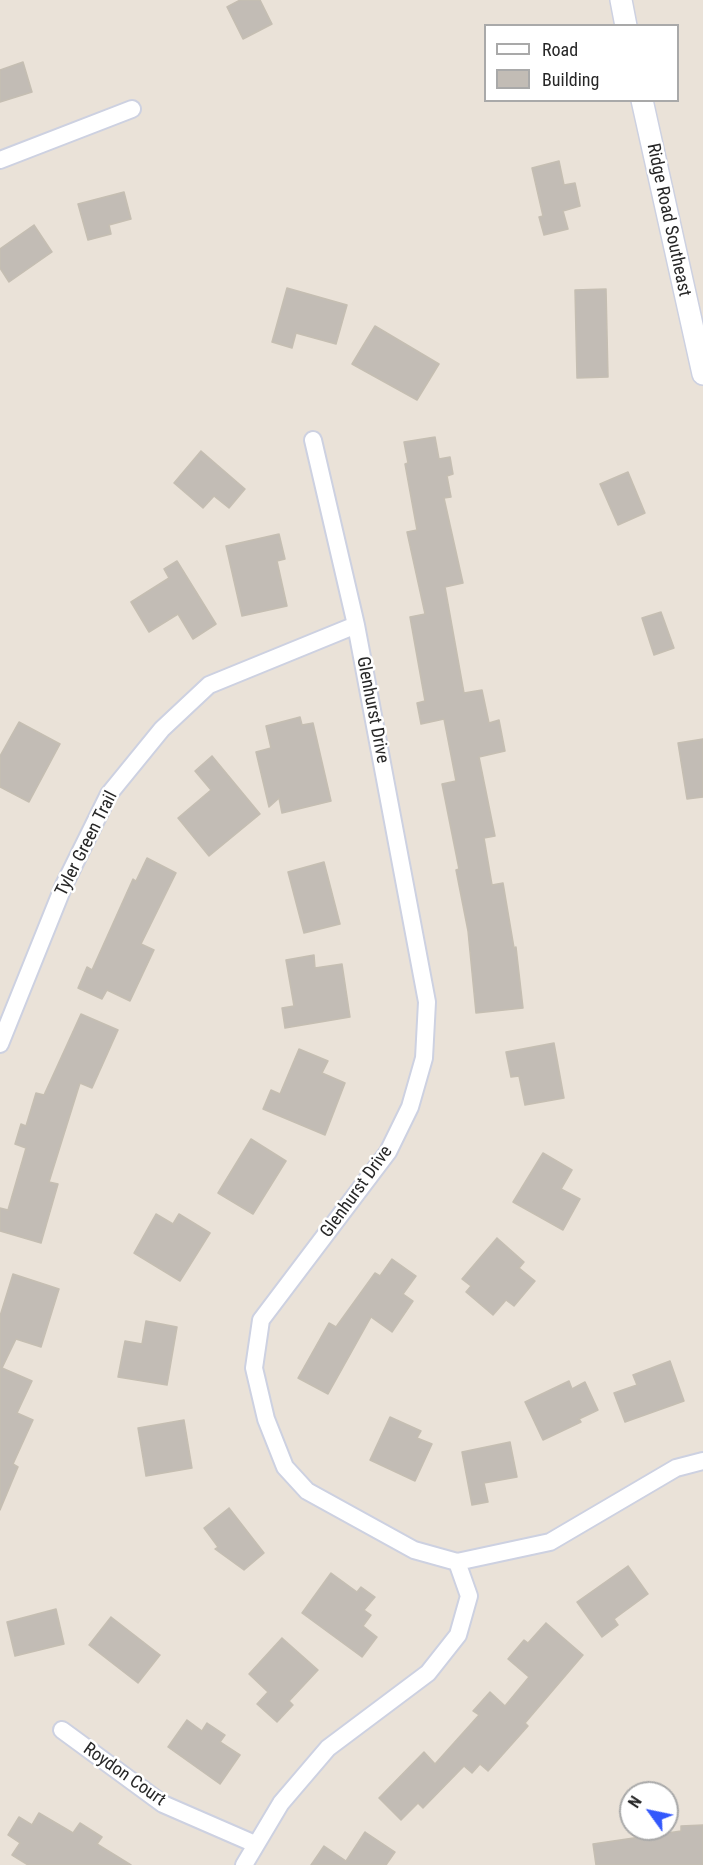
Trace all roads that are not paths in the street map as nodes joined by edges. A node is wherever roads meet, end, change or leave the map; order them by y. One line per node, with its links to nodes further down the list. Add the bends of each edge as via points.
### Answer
1 (621, 0): 2 (street)
2 (626, 24)
3 (642, 102): 6 (street, Ridge Road Southeast)
4 (132, 109): 5 (street)
5 (0, 160)
6 (703, 374)
7 (313, 440): 8 (street, Glenhurst Drive)
8 (356, 625): 9 (street, Tyler Green Trail, via 209,686 162,729 109,794 64,885); 11 (street, Glenhurst Drive, via 427,1002 423,1058 410,1107 388,1152 261,1320 255,1368 266,1419 285,1467 307,1491 414,1550)
9 (0, 1044)
10 (703, 1461): 11 (street, Glenhurst Drive, via 676,1468 550,1542)
11 (457, 1562): 13 (street, via 469,1596 458,1635 428,1672 328,1748 281,1803)
12 (62, 1731): 13 (street, Roydon Court, via 163,1804)
13 (255, 1844): 14 (street)
14 (244, 1865)

